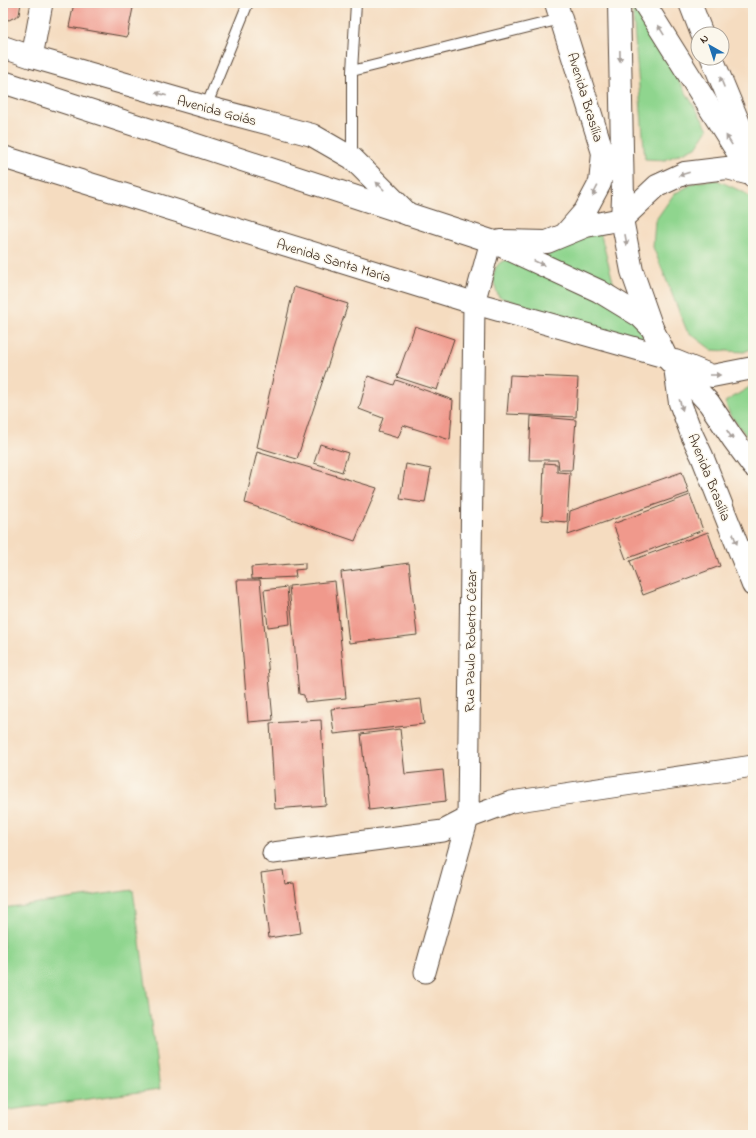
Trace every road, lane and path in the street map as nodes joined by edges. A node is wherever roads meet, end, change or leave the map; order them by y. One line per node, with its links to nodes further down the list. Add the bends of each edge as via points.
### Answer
1 (42, 3): 10 (street)
2 (248, 3): 14 (lane)
3 (356, 3): 12 (lane)
4 (619, 3): 19 (main road, one-way to 19)
5 (644, 3): 18 (main road, one-way to 5)
6 (690, 3): 8 (main road)
7 (559, 11): 12 (lane); 15 (main road, Avenida Brasília)
8 (699, 26)
9 (3, 47): 10 (main road, Avenida Goiás)
10 (32, 57): 14 (main road, Avenida Goiás, one-way to 10)
11 (715, 66): 18 (main road, one-way to 11)
12 (352, 71): 17 (lane)
13 (3, 82): 20 (main road)
14 (206, 107): 17 (main road, Avenida Goiás, via 312,135)
15 (603, 153): 19 (main road, Avenida Brasília); 22 (main road, one-way to 22, via 600,183 585,211)
16 (3, 157): 24 (main road, Avenida Santa Maria)
17 (352, 158): 20 (main road, Avenida Goiás, one-way to 17)
18 (752, 169): 21 (main road, one-way to 21, via 727,168 685,173 657,186)
19 (623, 188): 21 (main road)
20 (408, 214): 23 (main road)
21 (622, 219): 22 (main road, via 586,226); 25 (main road, one-way to 25, via 632,271)
22 (566, 234): 23 (main road, via 547,242)
23 (491, 241): 24 (street, Rua Paulo Roberto Cézar); 25 (main road, one-way to 25, via 599,290 640,316)
24 (474, 303): 26 (main road, Avenida Santa Maria); 31 (street, Rua Paulo Roberto Cézar)
25 (652, 328): 26 (main road)
26 (670, 362): 27 (main road, Avenida Santa Maria, one-way to 27, via 712,376); 28 (main road, one-way to 28, via 709,404); 29 (main road, Avenida Brasília, one-way to 29, via 680,403)
27 (753, 368)
28 (753, 466)
29 (753, 585)
30 (753, 766): 31 (street, via 511,802)
31 (468, 818): 32 (street, via 443,831); 33 (street, Rua Paulo Roberto Cézar)
32 (273, 853)
33 (425, 972)

